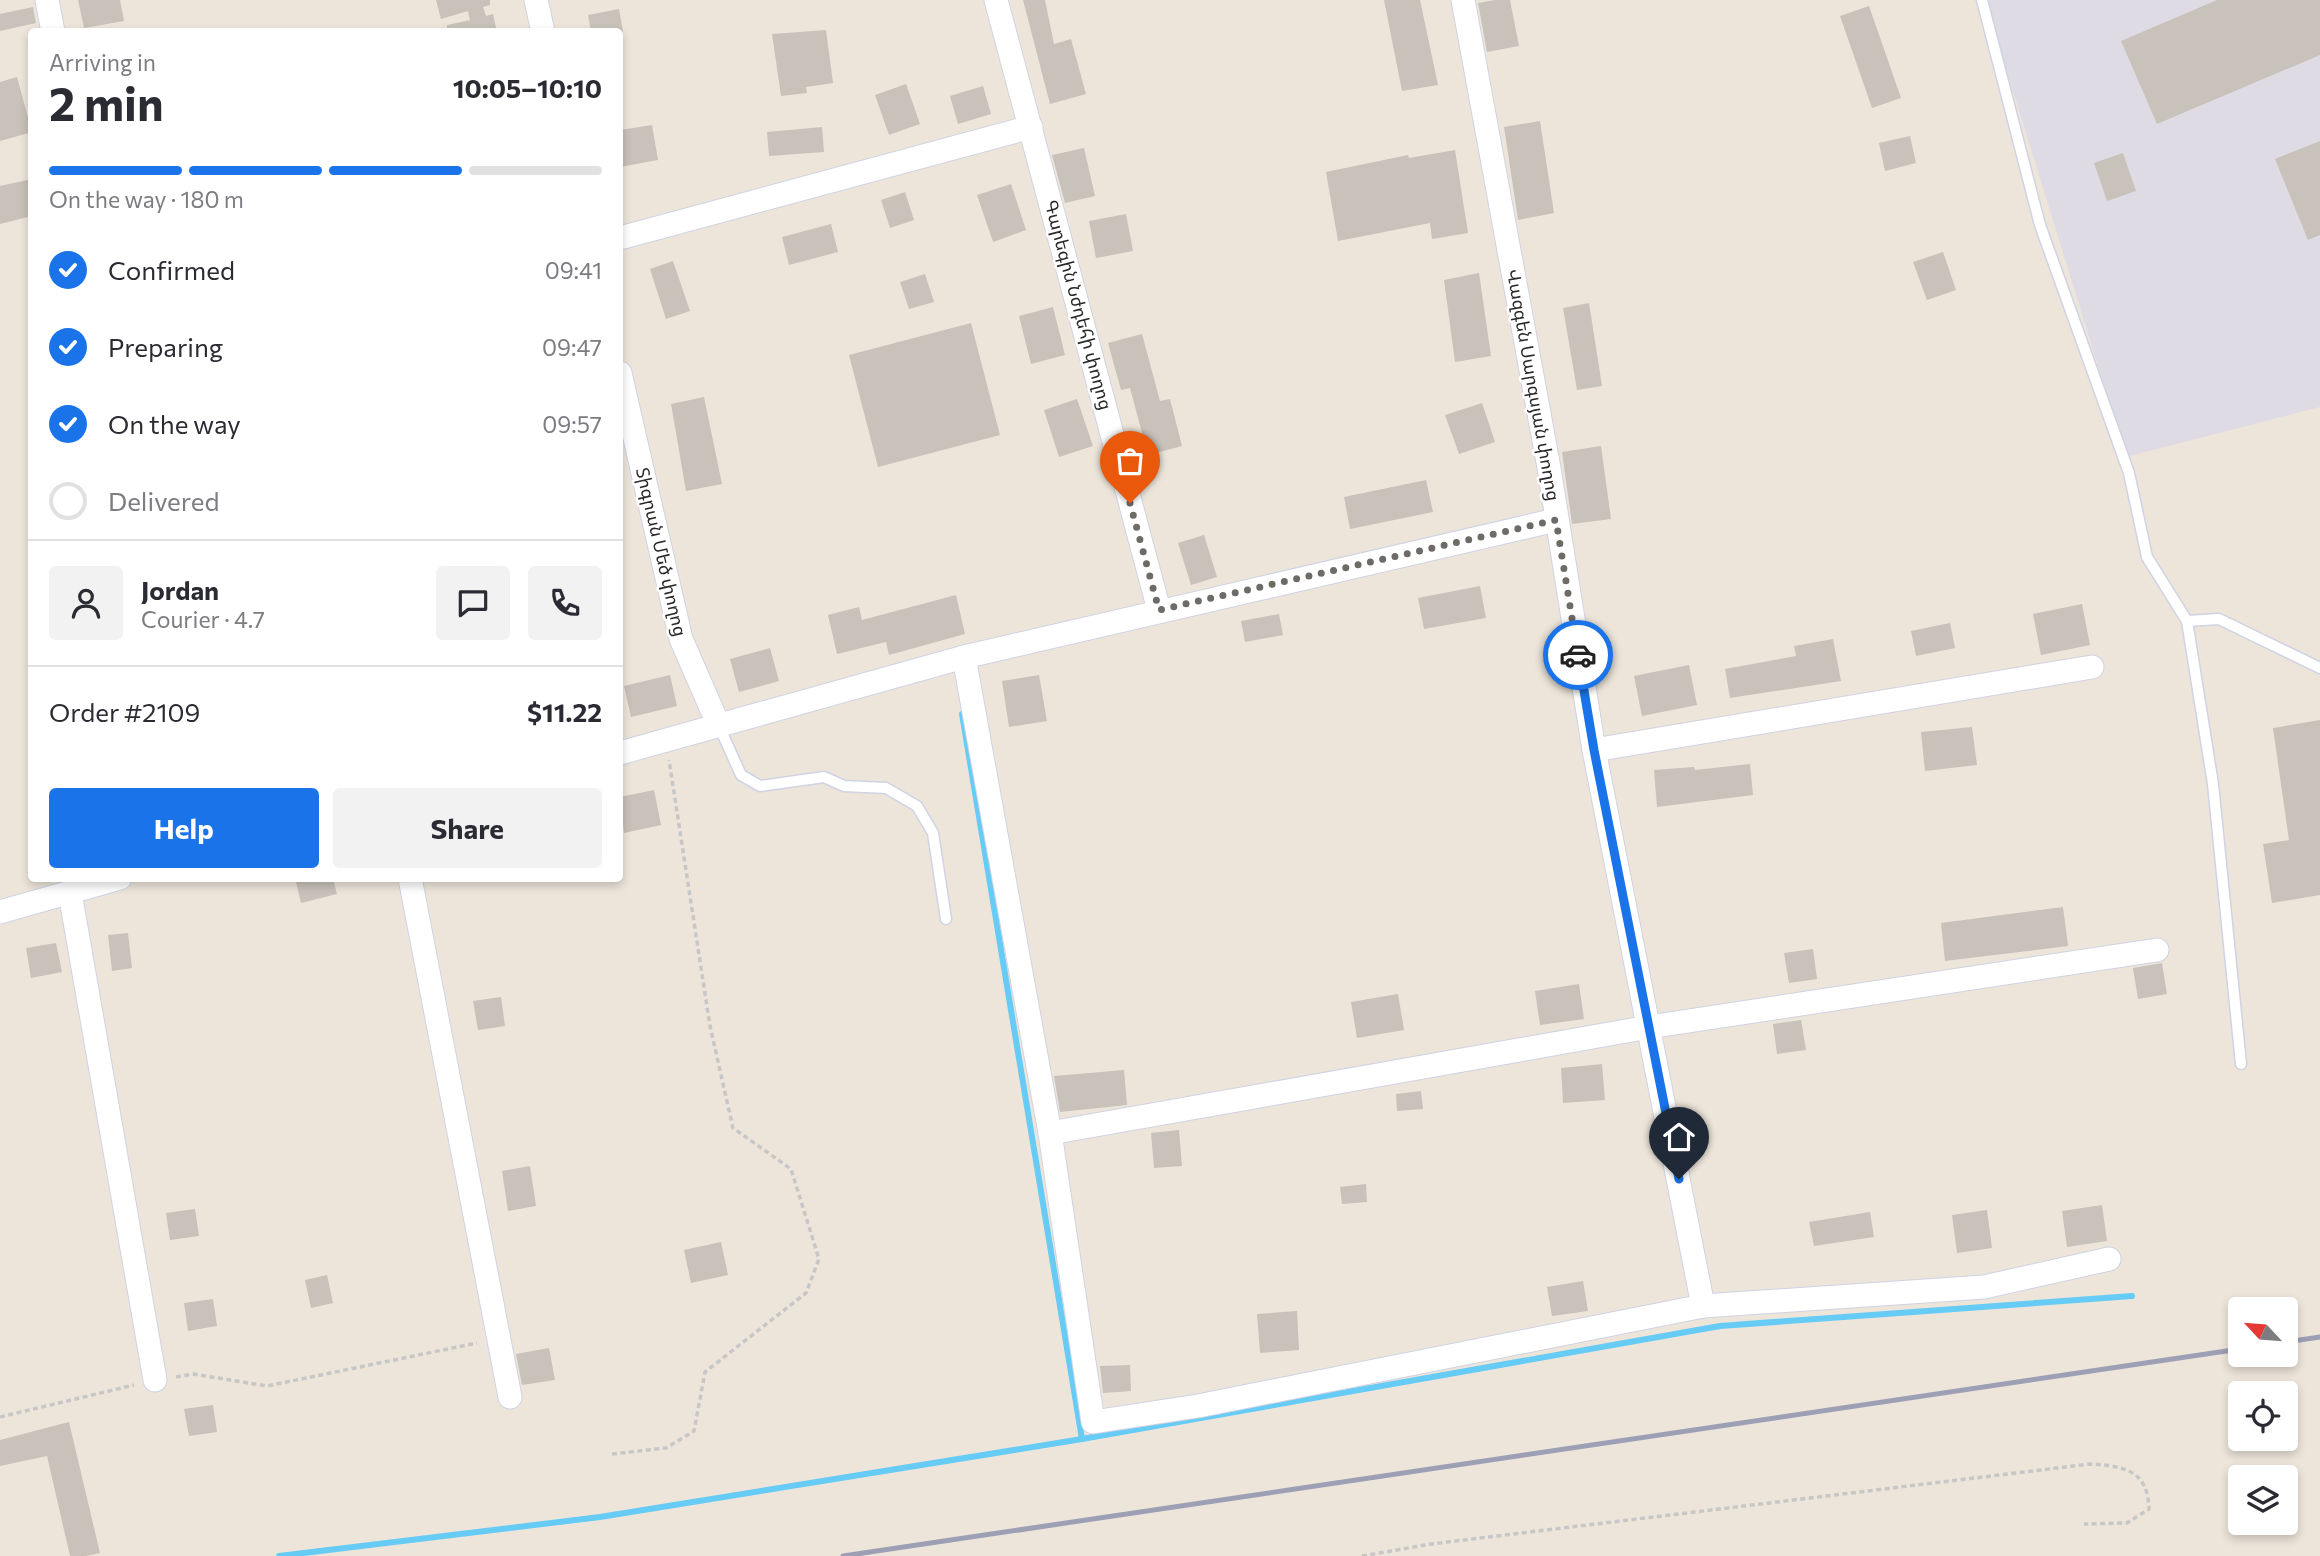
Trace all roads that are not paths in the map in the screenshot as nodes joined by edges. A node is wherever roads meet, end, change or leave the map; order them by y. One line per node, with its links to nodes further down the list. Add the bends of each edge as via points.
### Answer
1 (47, 0): 6 (street)
2 (536, 0): 7 (street)
3 (996, 0): 8 (street, Գարեգին Նժդեհի փողոց)
4 (1463, 0): 11 (street, Վազգեն Սարգսյան փողոց)
5 (1982, 0): 13 (lane, via 2040,225 2129,473 2147,556)
6 (52, 28)
7 (542, 28)
8 (1031, 127): 9 (street); 12 (street, Գարեգին Նժդեհի փողոց)
9 (623, 237)
10 (623, 386): 17 (street, Տիգրան Մեծ փողոց, via 681,639)
11 (1556, 520): 12 (street); 18 (street, Վազգեն Սարգսյան փողոց)
12 (1159, 610): 14 (street)
13 (2188, 621): 16 (lane, via 2219,619); 27 (lane, via 2213,784)
14 (964, 657): 17 (street); 28 (street)
15 (2092, 667): 18 (street)
16 (2320, 668)
17 (719, 726): 19 (street); 24 (lane, via 741,775 760,786 824,777 844,786 886,788 917,806 933,833)
18 (1594, 750): 26 (street, Վազգեն Սարգսյան փողոց)
19 (623, 752)
20 (106, 882): 22 (street)
21 (411, 882): 32 (street)
22 (71, 892): 23 (street); 31 (street)
23 (0, 912)
24 (946, 919)
25 (2157, 950): 26 (street)
26 (1649, 1027): 28 (street); 30 (street, Վազգեն Սարգսյան փողոց)
27 (2241, 1064)
28 (1050, 1133): 30 (street, via 1093,1422 1198,1406)
29 (2109, 1259): 30 (street, via 1984,1287)
30 (1703, 1306)
31 (155, 1380)
32 (510, 1397)

